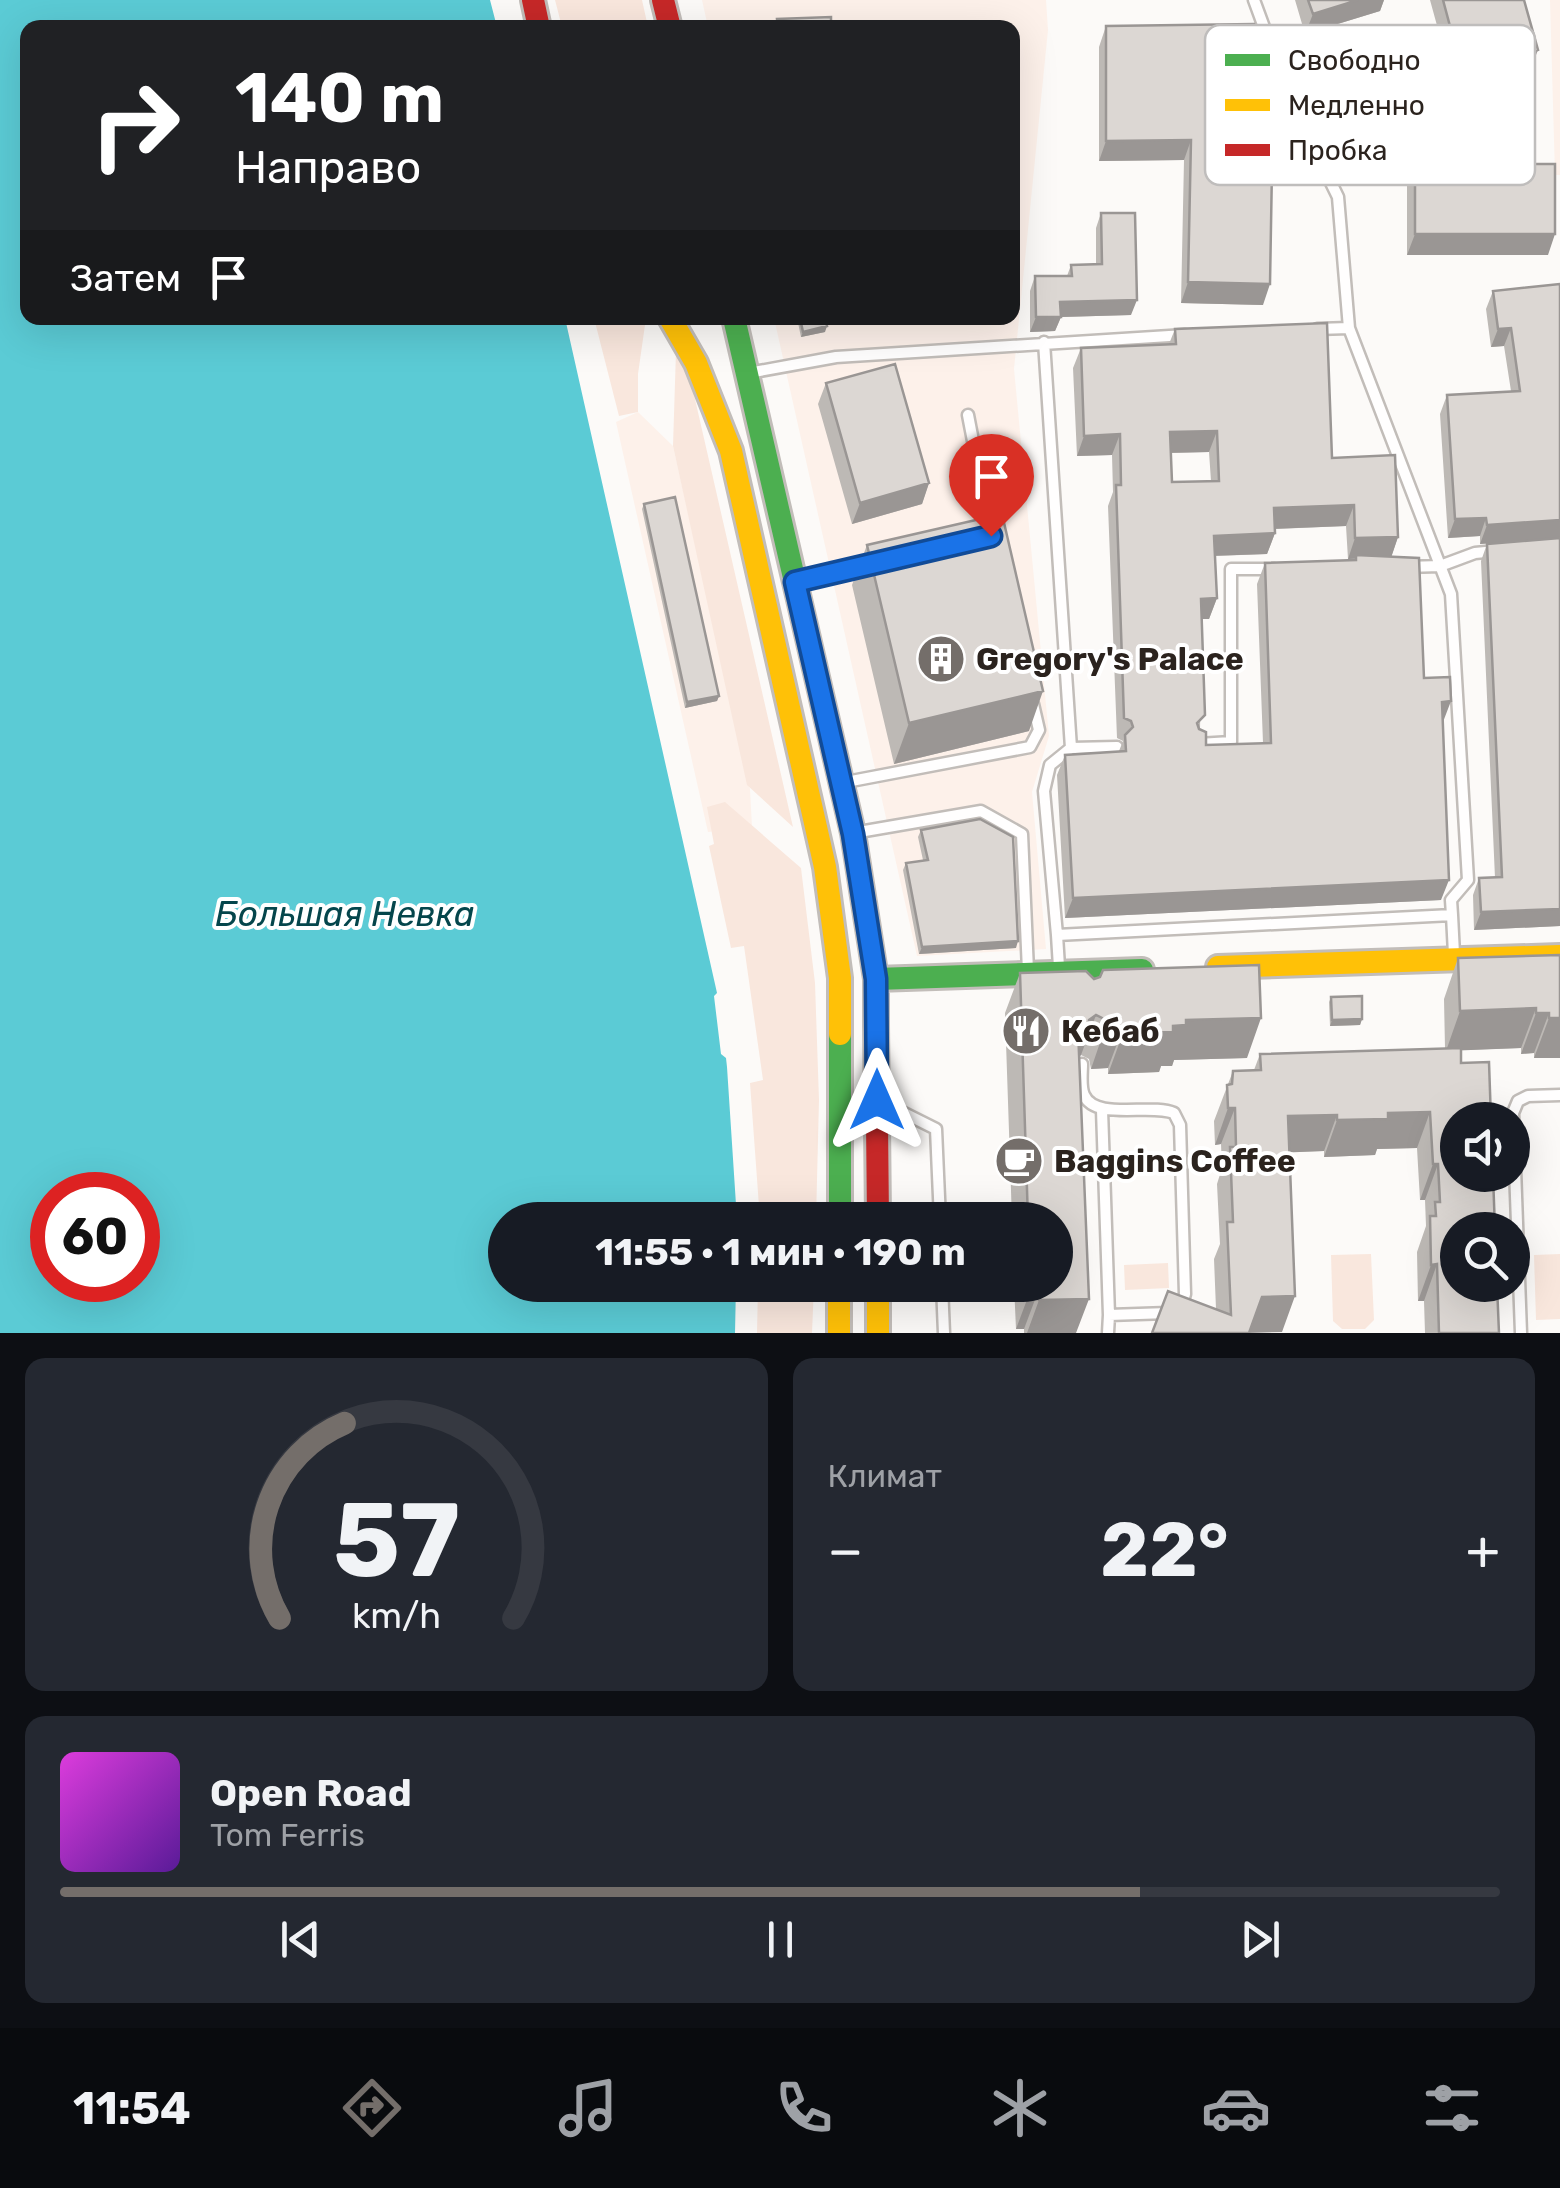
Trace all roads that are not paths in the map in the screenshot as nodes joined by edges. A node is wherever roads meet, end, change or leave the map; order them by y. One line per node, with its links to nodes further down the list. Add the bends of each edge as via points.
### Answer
1 (1254, 0): 2 (lane)
2 (1263, 25)
3 (1332, 185): 6 (lane)
4 (674, 325): 38 (main road, via 731,451 824,867 840,978)
5 (736, 325): 10 (main road)
6 (1348, 328): 7 (lane); 15 (lane)
7 (1310, 330)
8 (1195, 335): 9 (lane)
9 (1044, 342): 10 (lane, via 836,357); 22 (lane)
10 (748, 372): 18 (main road)
11 (968, 415): 12 (lane, via 991,536)
12 (973, 540)
13 (1509, 550): 15 (lane)
14 (884, 562): 18 (lane)
15 (1440, 566): 16 (lane); 25 (lane, via 1451,594 1468,880 1452,900)
16 (1402, 567)
17 (1288, 568): 20 (lane, via 1231,570 1231,742)
18 (795, 582): 23 (main road)
19 (1031, 694): 23 (lane, via 1039,730 1030,747)
20 (1198, 744)
21 (1117, 747): 22 (lane)
22 (1071, 748): 26 (lane, via 1050,765 1044,791)
23 (842, 782): 24 (main road)
24 (853, 834): 31 (lane, via 982,812 1022,834); 33 (main road)
25 (1452, 915): 26 (lane); 28 (lane)
26 (1057, 935): 32 (lane)
27 (1560, 956): 28 (main road)
28 (1454, 959): 29 (main road)
29 (1200, 968)
30 (1163, 969): 32 (main road)
31 (1028, 974): 32 (main road); 33 (main road)
32 (1072, 977)
33 (876, 979): 36 (main road)
34 (1082, 1064): 37 (lane, via 1082,1094)
35 (1560, 1095): 49 (lane, via 1528,1096 1513,1113)
36 (877, 1100): 39 (main road); 40 (lane, via 936,1129)
37 (1102, 1110): 44 (lane); 44 (lane, via 1162,1108 1180,1125 1186,1294 1181,1307 1168,1312)
38 (840, 1202)
39 (878, 1202)
40 (939, 1202)
41 (839, 1302): 45 (main road)
42 (878, 1302): 46 (main road)
43 (943, 1302): 47 (lane)
44 (1109, 1315): 48 (lane)
45 (839, 1333)
46 (878, 1333)
47 (944, 1333)
48 (1108, 1333)
49 (1520, 1333)

